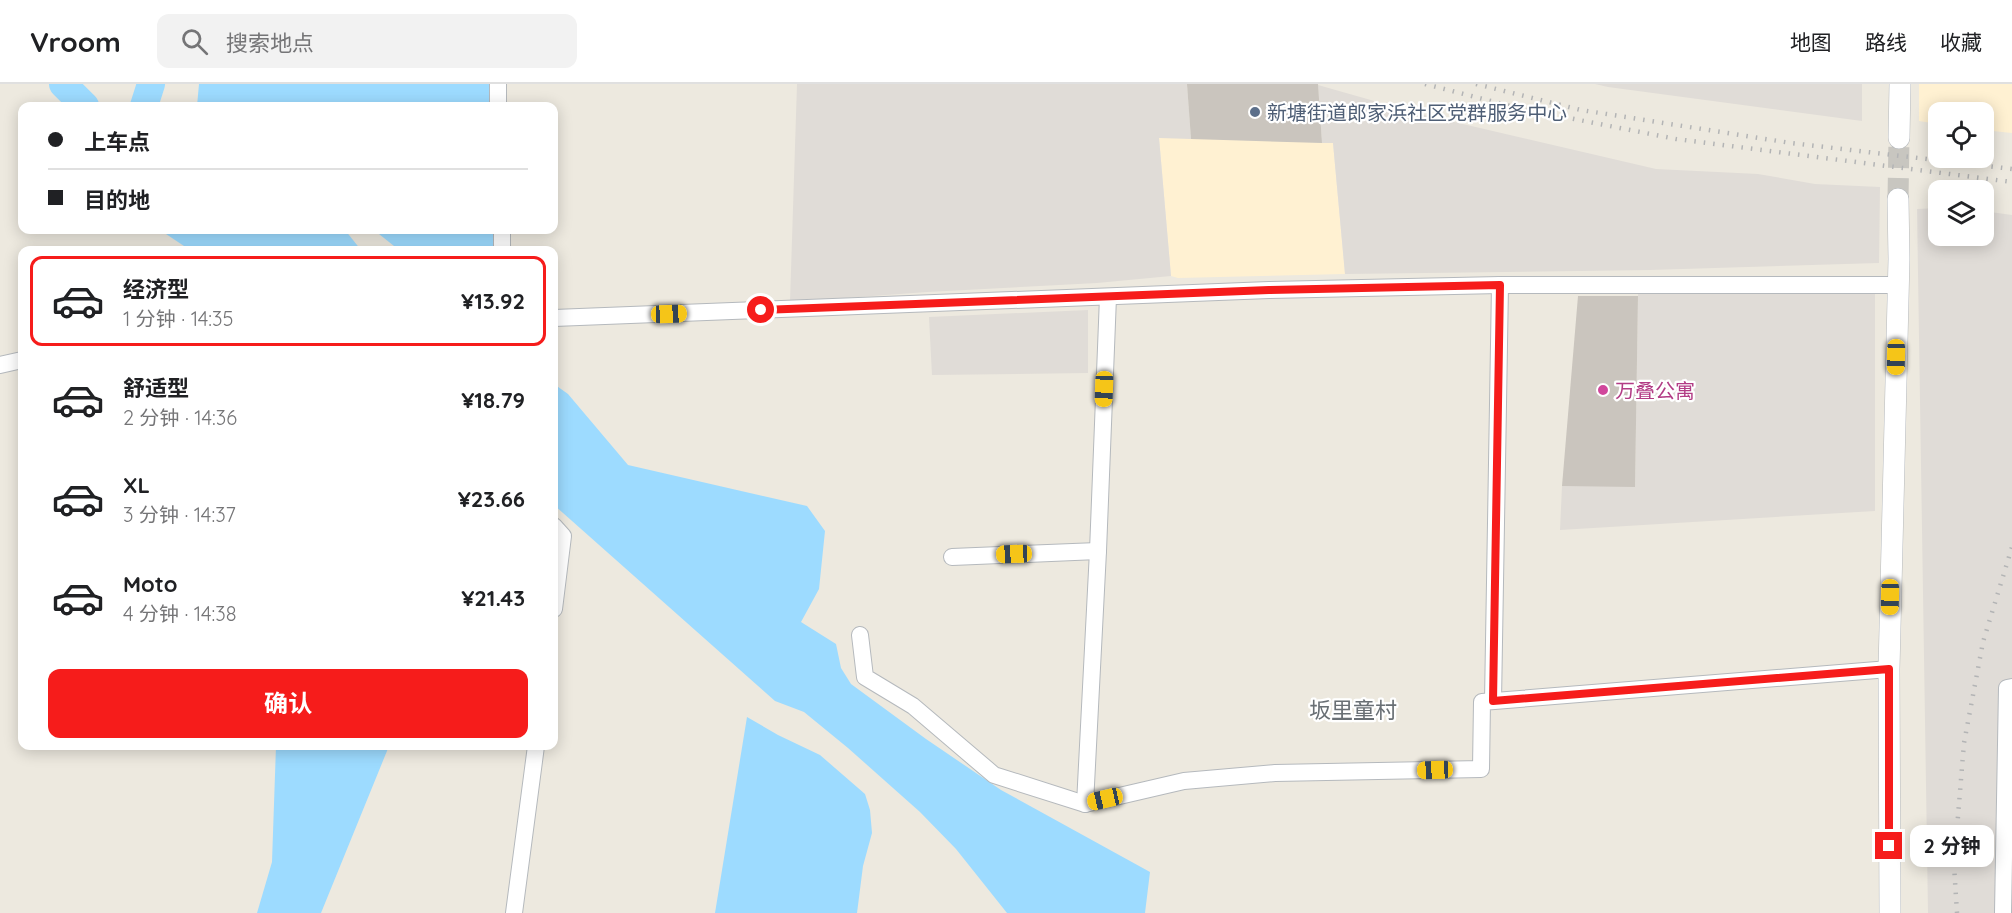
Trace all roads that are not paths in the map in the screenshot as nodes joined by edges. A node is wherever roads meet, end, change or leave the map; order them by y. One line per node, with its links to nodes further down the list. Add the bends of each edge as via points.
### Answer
1 (498, 84): 3 (street)
2 (1900, 84): 4 (street)
3 (498, 102)
4 (1899, 138)
5 (1898, 200): 7 (street)
6 (1500, 285): 7 (street); 8 (street); 19 (street)
7 (1898, 285): 17 (street)
8 (1108, 297): 9 (street); 13 (street)
9 (558, 318)
10 (18, 361): 11 (street)
11 (0, 365)
12 (558, 530): 15 (street, via 563,536)
13 (1098, 551): 14 (street); 21 (street)
14 (952, 557)
15 (558, 577)
16 (860, 634): 21 (street, via 865,677 913,706 994,775)
17 (1889, 669): 19 (street); 23 (street)
18 (2012, 687): 24 (street, via 2007,688)
19 (1493, 701): 21 (street, via 1482,702 1480,769 1275,773 1184,781)
20 (535, 750): 22 (street)
21 (1085, 804)
22 (514, 913)
23 (1890, 913)
24 (2003, 913)

